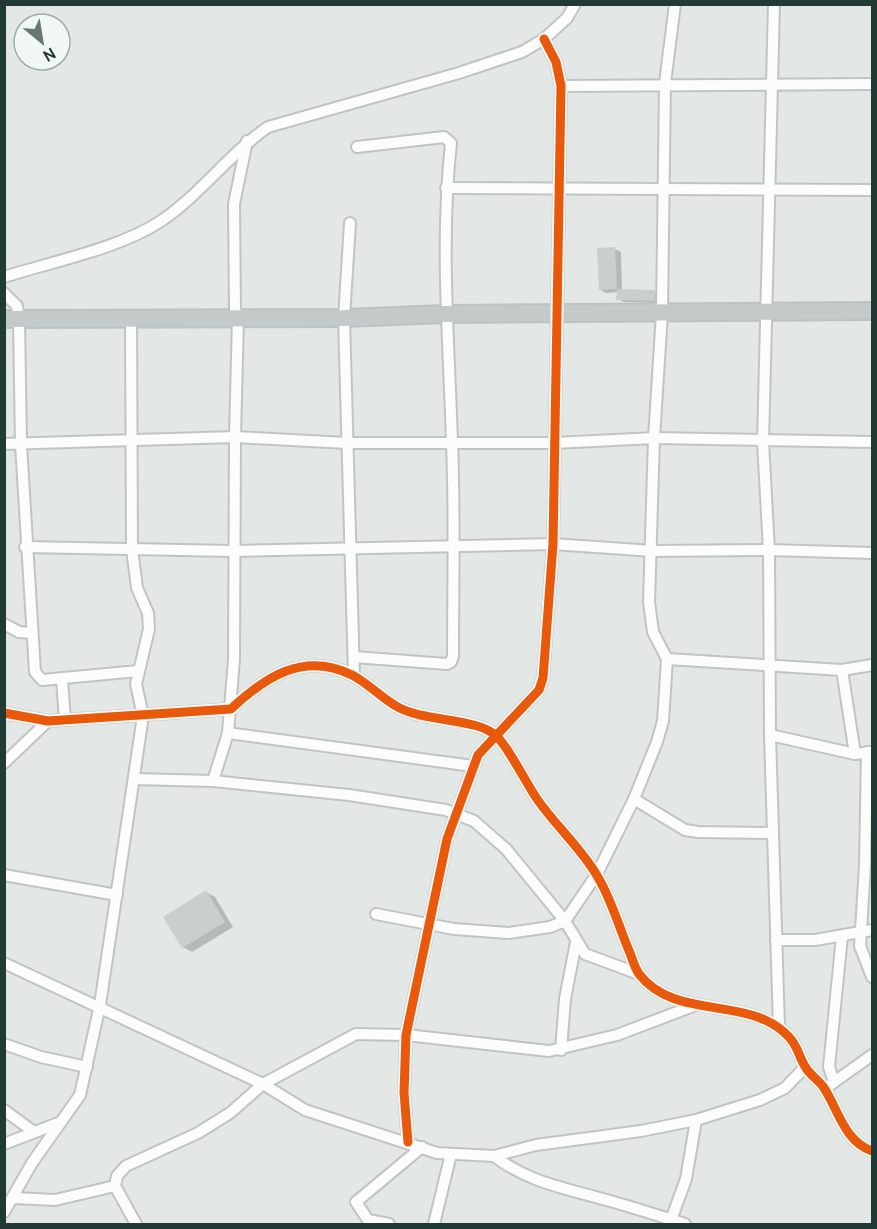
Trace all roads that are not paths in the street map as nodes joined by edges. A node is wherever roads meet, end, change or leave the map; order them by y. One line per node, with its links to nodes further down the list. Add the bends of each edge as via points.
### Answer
1 (575, 4): 4 (street, via 567,18)
2 (675, 4): 5 (street)
3 (774, 4): 7 (street)
4 (544, 39): 8 (street, via 556,62); 9 (street, via 522,52 459,74 268,127)
5 (665, 83): 7 (street); 8 (street); 13 (street)
6 (873, 84): 7 (street)
7 (773, 85): 14 (street)
8 (561, 86): 12 (street)
9 (248, 141): 17 (street, via 189,201 159,223 128,238); 25 (street, via 234,204)
10 (357, 147): 11 (street, via 449,139 452,143)
11 (446, 188): 12 (street); 22 (street)
12 (559, 188): 13 (street); 23 (street)
13 (665, 189): 14 (street); 21 (street)
14 (771, 190): 15 (street); 20 (street)
15 (873, 190)
16 (350, 223): 26 (street)
17 (4, 277)
18 (4, 293): 27 (street, via 17,306)
19 (873, 311): 20 (highway)
20 (768, 312): 21 (highway); 32 (street)
21 (662, 313): 23 (highway); 29 (street)
22 (445, 314): 23 (highway); 26 (highway); 31 (street)
23 (559, 314): 35 (street)
24 (131, 317): 25 (highway); 27 (highway); 30 (street)
25 (238, 318): 26 (highway); 28 (street)
26 (344, 318): 34 (street)
27 (12, 319): 37 (street)
28 (235, 437): 30 (street); 34 (street); 43 (street)
29 (654, 438): 32 (street); 35 (street); 45 (street)
30 (133, 441): 37 (street); 42 (street)
31 (452, 442): 34 (street); 35 (street); 39 (street)
32 (763, 442): 33 (street); 44 (street)
33 (873, 442)
34 (347, 443): 41 (street)
35 (554, 443): 38 (street)
36 (4, 444): 37 (street)
37 (21, 445): 40 (street)
38 (552, 544): 39 (street); 45 (street); 63 (street, via 543,678 539,690)
39 (453, 546): 41 (street); 49 (street, via 451,662)
40 (25, 547): 42 (street); 48 (street)
41 (349, 548): 43 (street); 49 (street)
42 (132, 549): 43 (street); 54 (street, via 137,588 148,613 149,629)
43 (233, 550): 57 (street)
44 (769, 550): 45 (street); 46 (street); 51 (street)
45 (652, 551): 50 (street, via 650,620)
46 (873, 553)
47 (4, 624): 48 (street)
48 (31, 633): 56 (street, via 35,672 42,680)
49 (354, 657): 55 (street)
50 (667, 659): 51 (street); 71 (street, via 663,721)
51 (770, 665): 53 (street); 64 (street)
52 (873, 665): 53 (street)
53 (842, 670): 66 (street)
54 (138, 671): 56 (street); 59 (street, via 138,699)
55 (354, 676): 57 (street, via 339,669 294,667 276,673); 63 (street, via 397,707 423,717 479,727)
56 (62, 680): 60 (street)
57 (231, 709): 59 (street); 62 (street)
58 (4, 713): 61 (street)
59 (143, 716): 60 (street); 69 (street)
60 (65, 720): 61 (street)
61 (48, 721): 67 (street)
62 (228, 733): 68 (street); 70 (street)
63 (495, 735): 68 (street); 74 (street, via 550,817)
64 (770, 735): 66 (street); 73 (street)
65 (870, 752): 66 (street); 81 (street)
66 (855, 754)
67 (4, 763)
68 (472, 766): 72 (street)
69 (134, 779): 70 (street); 76 (street)
70 (213, 780): 72 (street, via 349,795)
71 (633, 799): 73 (street, via 685,830); 74 (street)
72 (456, 814): 78 (street, via 474,821 492,835); 79 (street)
73 (773, 833): 83 (street)
74 (597, 874): 78 (street); 86 (street)
75 (4, 875): 76 (street)
76 (117, 895): 88 (street)
77 (376, 914): 79 (street)
78 (565, 921): 79 (street, via 508,933); 84 (street)
79 (427, 924): 91 (street)
80 (873, 930): 81 (street)
81 (860, 933): 82 (street); 87 (street, via 860,946)
82 (842, 936): 83 (street); 98 (street)
83 (776, 940): 90 (street)
84 (576, 942): 86 (street, via 585,954 598,961); 93 (street, via 565,999)
85 (4, 963): 88 (street)
86 (639, 974): 89 (street, via 658,991)
87 (873, 977)
88 (99, 1005): 95 (street); 97 (street)
89 (696, 1005): 90 (street, via 746,1012); 93 (street, via 617,1035)
90 (779, 1027): 96 (street, via 801,1054)
91 (406, 1035): 93 (street, via 549,1052); 97 (street, via 356,1034); 103 (street, via 404,1093)
92 (4, 1044): 95 (street)
93 (561, 1050)
94 (873, 1056): 98 (street)
95 (87, 1067): 101 (street, via 80,1095)
96 (805, 1067): 98 (street); 100 (street, via 785,1088)
97 (264, 1084): 103 (street, via 305,1110); 109 (street, via 230,1113 198,1133 126,1166 117,1176)
98 (829, 1085): 106 (street, via 842,1124 854,1139)
99 (4, 1110): 102 (street)
100 (696, 1120): 108 (street, via 536,1145); 112 (street, via 686,1179)
101 (61, 1122): 102 (street); 110 (street, via 32,1163)
102 (34, 1132): 104 (street)
103 (408, 1142): 105 (street)
104 (4, 1144)
105 (423, 1147): 107 (street); 114 (street, via 356,1202 368,1220)
106 (873, 1151)
107 (451, 1154): 108 (street); 115 (street)
108 (494, 1156): 112 (street, via 511,1169 550,1186)
109 (115, 1186): 110 (street, via 55,1200); 113 (street)
110 (14, 1198): 111 (street)
111 (4, 1212)
112 (671, 1220): 116 (street)
113 (136, 1224)
114 (389, 1224)
115 (434, 1224)
116 (685, 1224)

